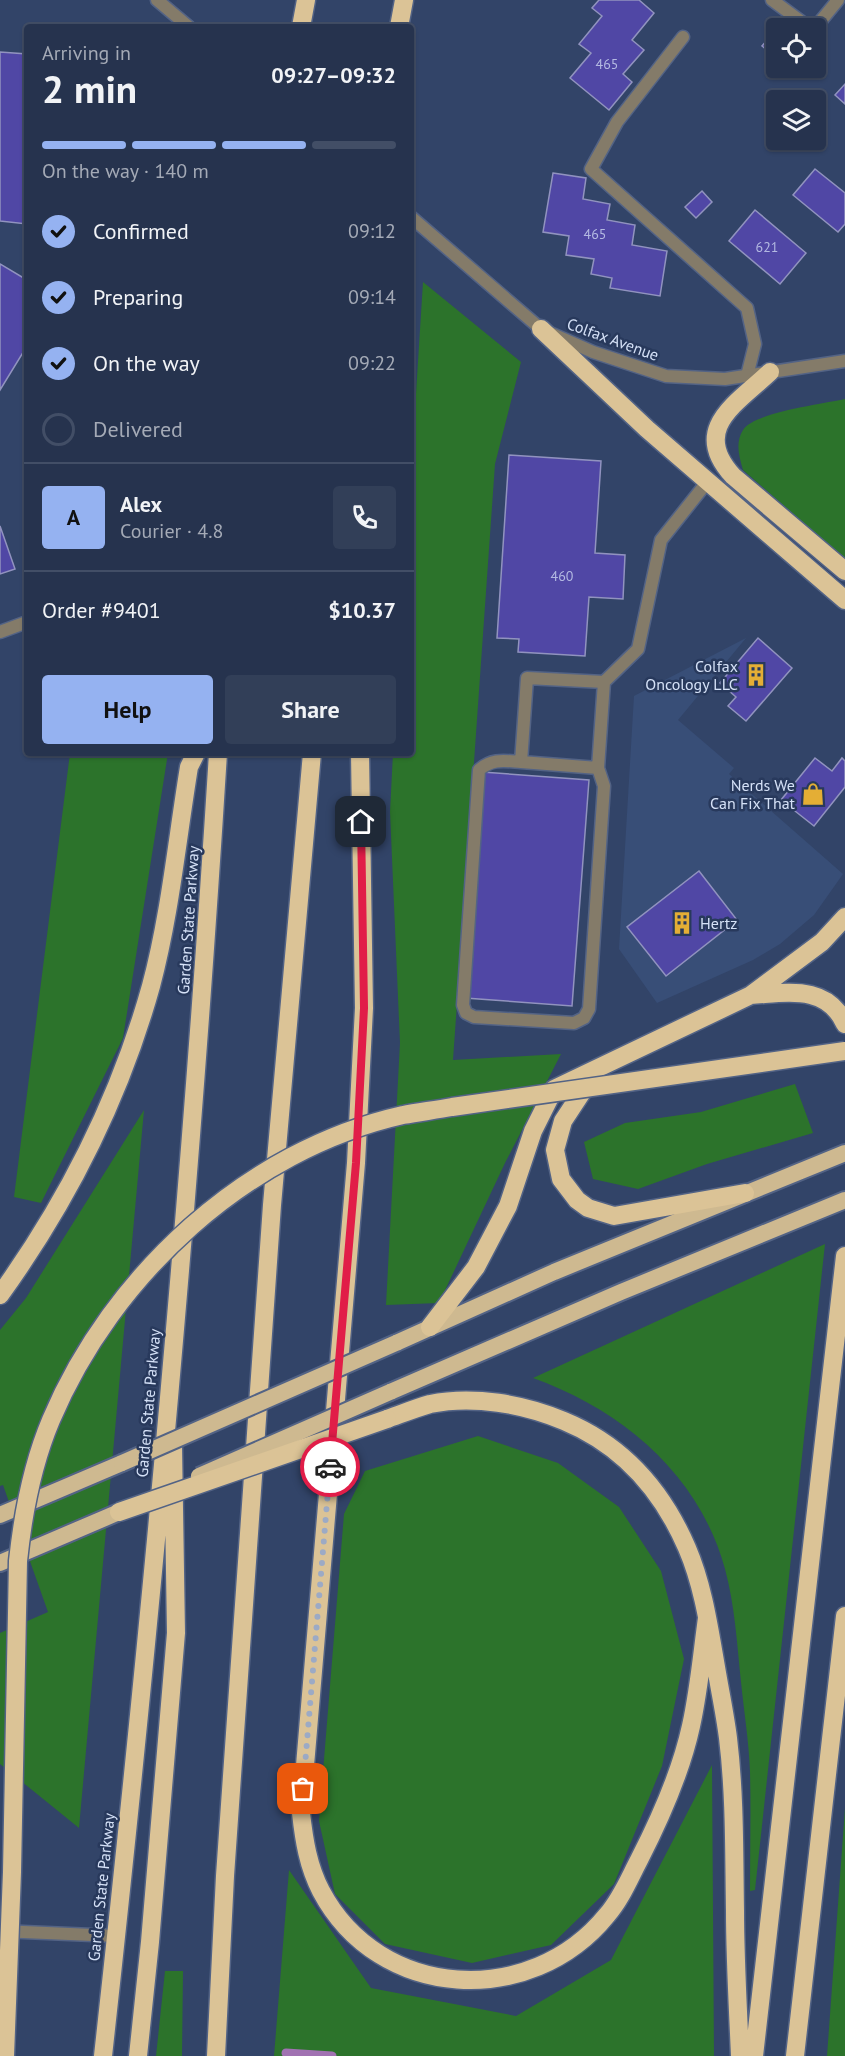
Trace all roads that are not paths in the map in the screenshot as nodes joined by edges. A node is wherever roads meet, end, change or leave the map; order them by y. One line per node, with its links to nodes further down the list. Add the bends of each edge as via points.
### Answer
1 (306, 0): 9 (highway)
2 (404, 0): 10 (highway)
3 (772, 0): 6 (street)
4 (838, 0): 7 (street)
5 (161, 3): 8 (street)
6 (796, 18)
7 (823, 18)
8 (186, 24)
9 (302, 24)
10 (400, 24)
11 (683, 37): 16 (street, via 617,122 591,169 747,308 756,344)
12 (414, 220): 13 (street, Colfax Avenue)
13 (541, 329): 16 (street, Colfax Avenue, via 593,352 666,376); 17 (highway)
14 (845, 361): 15 (street, Colfax Avenue)
15 (770, 372): 16 (street, Colfax Avenue); 18 (highway, via 719,420 715,434 718,455 733,476)
16 (747, 376)
17 (708, 482): 19 (highway); 22 (street, via 661,540 638,649)
18 (845, 571)
19 (845, 600)
20 (24, 623): 21 (street)
21 (0, 632)
22 (604, 682): 27 (street, via 527,678); 28 (street)
23 (194, 756): 38 (highway, via 189,767 156,963 122,1073 67,1189)
24 (218, 756): 40 (highway, Garden State Parkway, via 199,1059)
25 (312, 756): 53 (highway, via 272,1205)
26 (360, 756): 45 (highway, via 364,1008 357,1139 301,1813 310,1867 337,1915 385,1957 428,1975 454,1980 512,1976 573,1949 603,1920 622,1894 670,1789 691,1726)
27 (521, 762): 28 (street); 28 (street, via 500,760 479,770 463,1005 466,1013 474,1017 574,1023 584,1018 589,1009 604,786)
28 (598, 768)
29 (845, 917): 30 (highway, via 816,948)
30 (751, 995): 31 (highway, via 819,995); 33 (highway)
31 (845, 1024)
32 (845, 1050): 50 (highway, bridge, via 432,1110 358,1129 304,1152 234,1193 197,1221 132,1287 104,1323 63,1392 39,1452 22,1524)
33 (598, 1069): 35 (highway, via 563,1121 555,1150 561,1179 577,1200 614,1216); 39 (highway, via 554,1089 533,1131 502,1216 476,1267)
34 (845, 1153): 35 (highway)
35 (745, 1193): 39 (highway)
36 (845, 1200): 41 (highway, bridge, via 390,1392)
37 (845, 1256): 55 (highway)
38 (0, 1295)
39 (430, 1327): 42 (highway, bridge)
40 (172, 1351): 49 (highway, Garden State Parkway); 52 (highway, via 176,1633)
41 (119, 1512): 43 (highway); 45 (highway, bridge, via 430,1404 520,1407 584,1429 612,1446 640,1475 670,1515 687,1548)
42 (0, 1515)
43 (0, 1563)
44 (845, 1616): 47 (highway)
45 (707, 1618): 54 (highway, via 728,1739)
46 (845, 1708): 47 (highway)
47 (832, 1728): 56 (highway)
48 (0, 1930): 49 (street)
49 (116, 1936): 51 (highway, Garden State Parkway)
50 (5, 2056)
51 (102, 2056)
52 (138, 2056)
53 (216, 2056)
54 (740, 2056)
55 (754, 2056)
56 (795, 2056)

